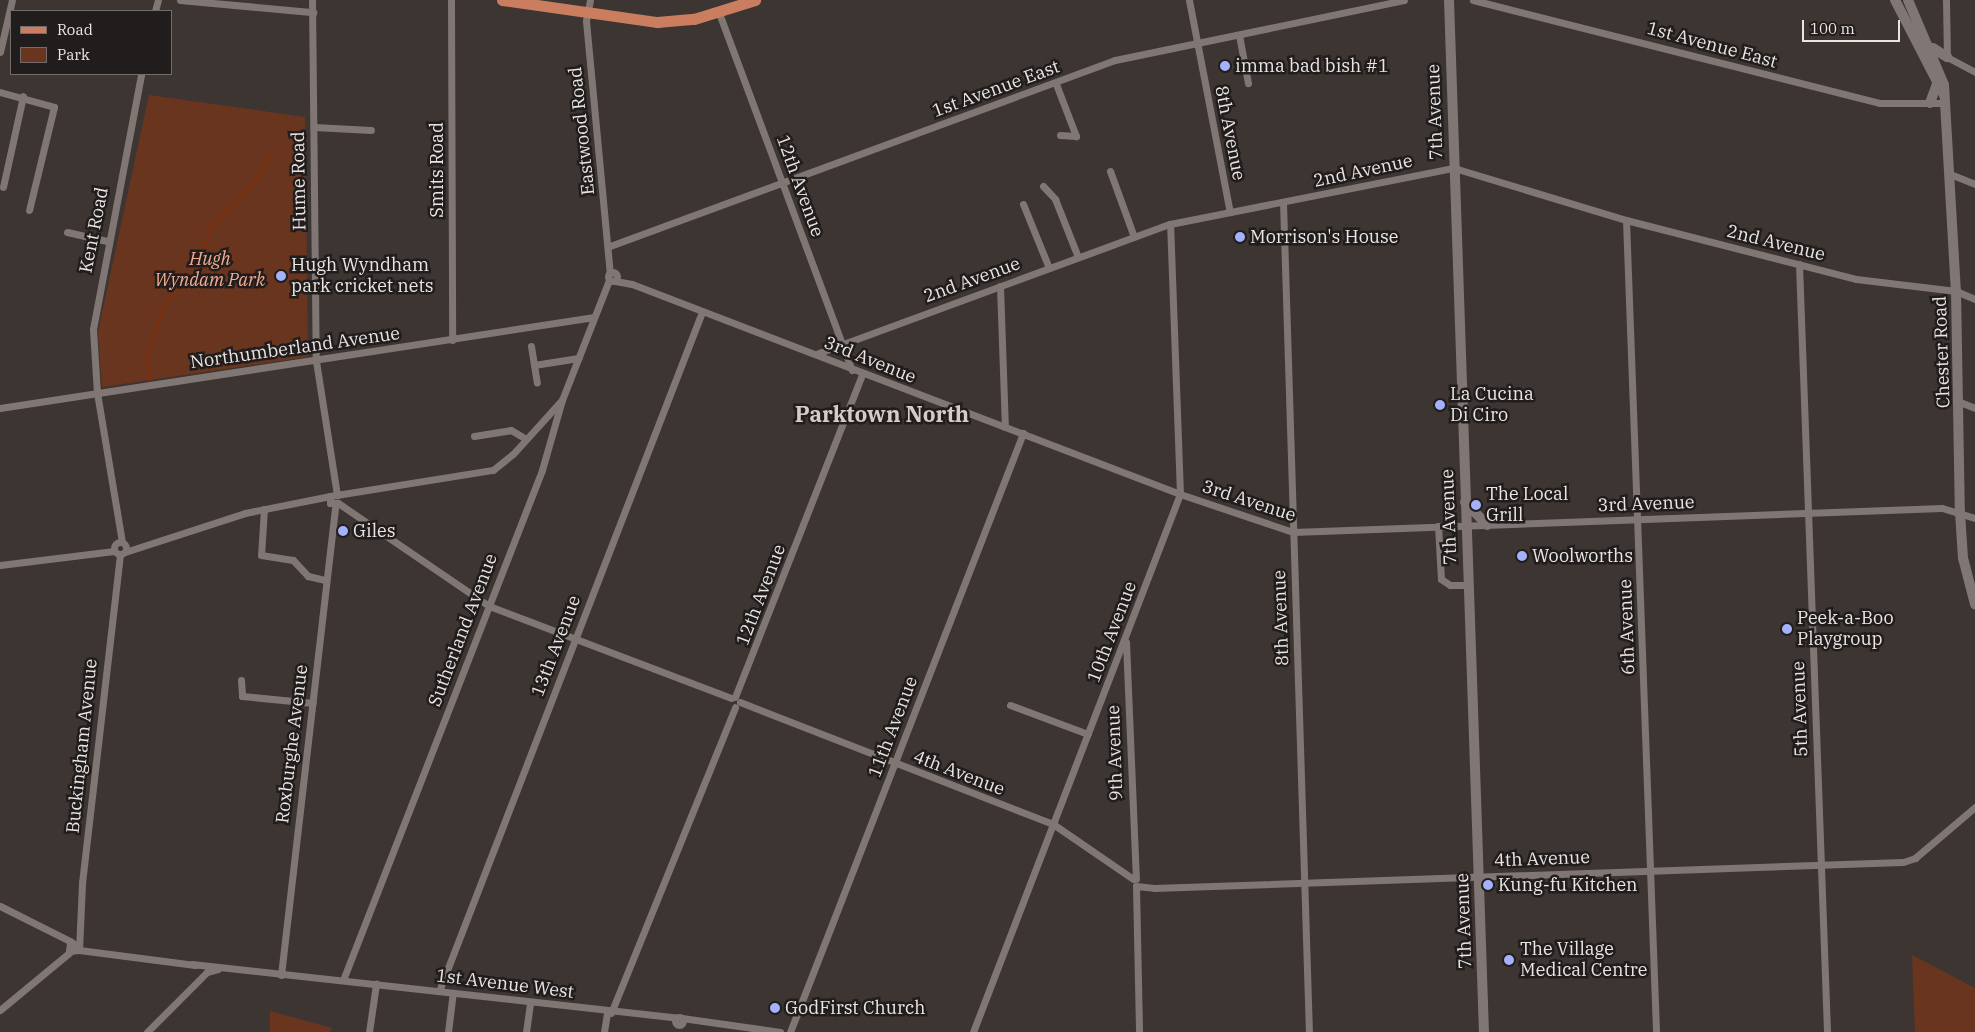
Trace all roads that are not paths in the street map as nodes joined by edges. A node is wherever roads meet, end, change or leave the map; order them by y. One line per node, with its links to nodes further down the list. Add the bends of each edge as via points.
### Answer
1 (12, 0): 22 (street)
2 (180, 0): 16 (street)
3 (312, 0): 16 (street, Hume Road)
4 (451, 0): 62 (street, Smits Road)
5 (502, 0): 17 (main road)
6 (590, 0): 17 (street, Eastwood Road)
7 (755, 0): 15 (main road)
8 (1189, 0): 21 (street, 8th Avenue)
9 (1404, 0): 19 (street, 1st Avenue East)
10 (1449, 0): 36 (main road, 7th Avenue)
11 (1473, 0): 32 (street, 1st Avenue East, via 1855,98 1898,105)
12 (1896, 0): 28 (main road, Chester Road)
13 (1908, 0): 20 (main road, Chester Road)
14 (1946, 0): 23 (street)
15 (736, 4): 18 (main road)
16 (313, 12): 33 (street, Hume Road)
17 (586, 12): 18 (main road, via 657,22); 52 (street, Eastwood Road)
18 (719, 13): 39 (street, 12th Avenue)
19 (1239, 35): 21 (street, 1st Avenue East); 26 (street)
20 (1928, 42): 23 (main road); 31 (main road, Chester Road, via 1942,73)
21 (1197, 44): 27 (street, 1st Avenue East, via 1116,60); 46 (street, 8th Avenue)
22 (0, 52)
23 (1947, 57): 24 (street)
24 (1975, 72)
25 (141, 75): 51 (street, Kent Road)
26 (1248, 83)
27 (1056, 84): 35 (street, via 1076,136); 39 (street, 1st Avenue East)
28 (1937, 84): 31 (main road, Chester Road); 32 (main road)
29 (0, 92): 30 (street)
30 (23, 96): 42 (street); 45 (street, via 51,103 55,110)
31 (1946, 101): 32 (street, 1st Avenue East); 38 (main road, Chester Road)
32 (1930, 103)
33 (314, 128): 34 (street); 67 (street, Hume Road)
34 (372, 130)
35 (1060, 135)
36 (1454, 168): 43 (street, 2nd Avenue); 47 (street, 2nd Avenue); 83 (main road, 7th Avenue)
37 (1110, 171): 50 (street)
38 (1950, 174): 40 (street); 58 (main road, Chester Road)
39 (783, 182): 52 (street, 1st Avenue East); 63 (street, 12th Avenue)
40 (1975, 184)
41 (1043, 186): 53 (street, via 1055,198)
42 (3, 187)
43 (1283, 202): 46 (street, 2nd Avenue); 92 (street, 8th Avenue)
44 (1023, 204): 55 (street)
45 (29, 210)
46 (1230, 212): 48 (street, 2nd Avenue)
47 (1626, 220): 54 (street, 2nd Avenue); 88 (street, 6th Avenue)
48 (1170, 224): 50 (street, 2nd Avenue); 81 (street, 10th Avenue)
49 (67, 232): 51 (street)
50 (1134, 237): 53 (street, 2nd Avenue)
51 (107, 241): 72 (street, Kent Road, via 94,313)
52 (610, 246): 56 (street, Eastwood Road)
53 (1078, 257): 55 (street, 2nd Avenue)
54 (1799, 264): 58 (street, 2nd Avenue, via 1856,279); 85 (street, 5th Avenue)
55 (1048, 268): 57 (street, 2nd Avenue)
56 (613, 278): 60 (street, 3rd Avenue); 61 (street, Sutherland Avenue)
57 (1000, 286): 63 (street, 2nd Avenue); 77 (street)
58 (1956, 291): 59 (street, 2nd Avenue); 74 (main road, Chester Road)
59 (1975, 299)
60 (702, 312): 65 (street, 3rd Avenue); 100 (street, 13th Avenue)
61 (594, 316): 62 (street, Northumberland Avenue); 66 (street, Sutherland Avenue)
62 (452, 340): 67 (street, Northumberland Avenue)
63 (843, 344): 65 (street, 2nd Avenue); 69 (street, 12th Avenue)
64 (531, 346): 68 (street)
65 (816, 354): 69 (street, 3rd Avenue)
66 (578, 358): 68 (street); 73 (street, Sutherland Avenue)
67 (316, 361): 72 (street, Northumberland Avenue); 82 (street, Roxburghe Avenue)
68 (534, 365): 71 (street)
69 (852, 370): 70 (street, 3rd Avenue)
70 (862, 375): 77 (street, 3rd Avenue); 102 (street, 12th Avenue)
71 (537, 383)
72 (97, 393): 75 (street, Northumberland Avenue); 93 (street, Kent Road, via 119,528)
73 (562, 400): 80 (street); 98 (street, Sutherland Avenue, via 542,470)
74 (1960, 402): 76 (street); 86 (main road, Chester Road)
75 (0, 408)
76 (1975, 408)
77 (1005, 428): 78 (street, 3rd Avenue)
78 (1023, 434): 81 (street, 3rd Avenue); 106 (street, 11th Avenue)
79 (474, 436): 80 (street, via 511,430)
80 (526, 439): 82 (street, via 498,468 488,472)
81 (1180, 494): 92 (street, 3rd Avenue); 99 (street, 10th Avenue)
82 (335, 499): 84 (street); 95 (street, Roxburghe Avenue); 98 (street, 4th Avenue)
83 (1465, 502): 89 (main road, 7th Avenue); 90 (main road)
84 (264, 509): 93 (street); 95 (street, via 261,555 292,560 305,575)
85 (1808, 512): 86 (street, 3rd Avenue, via 1942,508); 88 (street, 3rd Avenue); 109 (street, 5th Avenue)
86 (1960, 512): 87 (street, 3rd Avenue); 97 (main road, Chester Road, via 1964,558)
87 (1975, 518)
88 (1639, 520): 90 (street, 3rd Avenue); 110 (street, 6th Avenue)
89 (1466, 525): 90 (street, 3rd Avenue); 91 (street, 3rd Avenue); 96 (main road, 7th Avenue)
90 (1487, 525)
91 (1438, 526): 92 (street, 3rd Avenue); 96 (street, via 1441,579 1450,585)
92 (1293, 532): 112 (street, 8th Avenue)
93 (119, 549): 94 (street); 115 (street, Buckingham Avenue, via 78,930)
94 (0, 565)
95 (326, 580): 103 (street, Roxburghe Avenue)
96 (1468, 585): 111 (main road, 7th Avenue)
97 (1975, 604)
98 (489, 606): 100 (street, 4th Avenue); 118 (street, Sutherland Avenue)
99 (1126, 638): 105 (street, 10th Avenue); 113 (street, 9th Avenue)
100 (575, 639): 102 (street, 4th Avenue); 120 (street, 13th Avenue)
101 (241, 680): 103 (street, via 242,696)
102 (735, 702): 106 (street, 4th Avenue); 124 (street, 12th Avenue)
103 (313, 703): 117 (street, Roxburghe Avenue)
104 (1010, 705): 105 (street)
105 (1088, 734): 108 (street, 10th Avenue)
106 (894, 764): 108 (street, 4th Avenue); 133 (street, 11th Avenue)
107 (1975, 806): 109 (street, 4th Avenue, via 1909,861)
108 (1053, 824): 113 (street, 4th Avenue); 134 (street, 10th Avenue)
109 (1821, 865): 110 (street, 4th Avenue); 139 (street, 5th Avenue)
110 (1651, 871): 111 (street, 4th Avenue); 138 (street, 6th Avenue)
111 (1478, 876): 112 (street, 4th Avenue); 137 (main road, 7th Avenue)
112 (1306, 881): 113 (street, 4th Avenue, via 1146,888); 136 (street, 8th Avenue)
113 (1134, 882): 135 (street, 9th Avenue)
114 (0, 906): 115 (street, 1st Avenue West)
115 (73, 947): 116 (street, 1st Avenue West, via 91,953); 123 (street, via 59,964)
116 (207, 968): 117 (street, 1st Avenue West); 127 (street, via 196,984)
117 (281, 975): 118 (street, 1st Avenue West)
118 (343, 980): 119 (street, 1st Avenue West)
119 (376, 984): 120 (street, 1st Avenue West); 128 (street)
120 (439, 991): 121 (street, 1st Avenue West)
121 (453, 993): 122 (street, 1st Avenue West); 129 (street)
122 (530, 1002): 124 (street, 1st Avenue West); 130 (street)
123 (0, 1010)
124 (609, 1013): 125 (street, 1st Avenue West, via 663,1018); 131 (street, 12th Avenue)
125 (679, 1024): 126 (street, 1st Avenue West, via 695,1022)
126 (755, 1030): 132 (street, 1st Avenue West)
127 (147, 1032)
128 (370, 1032)
129 (448, 1032)
130 (526, 1032)
131 (604, 1032)
132 (780, 1032)
133 (790, 1032)
134 (973, 1032)
135 (1139, 1032)
136 (1309, 1032)
137 (1484, 1032)
138 (1656, 1032)
139 (1827, 1032)

